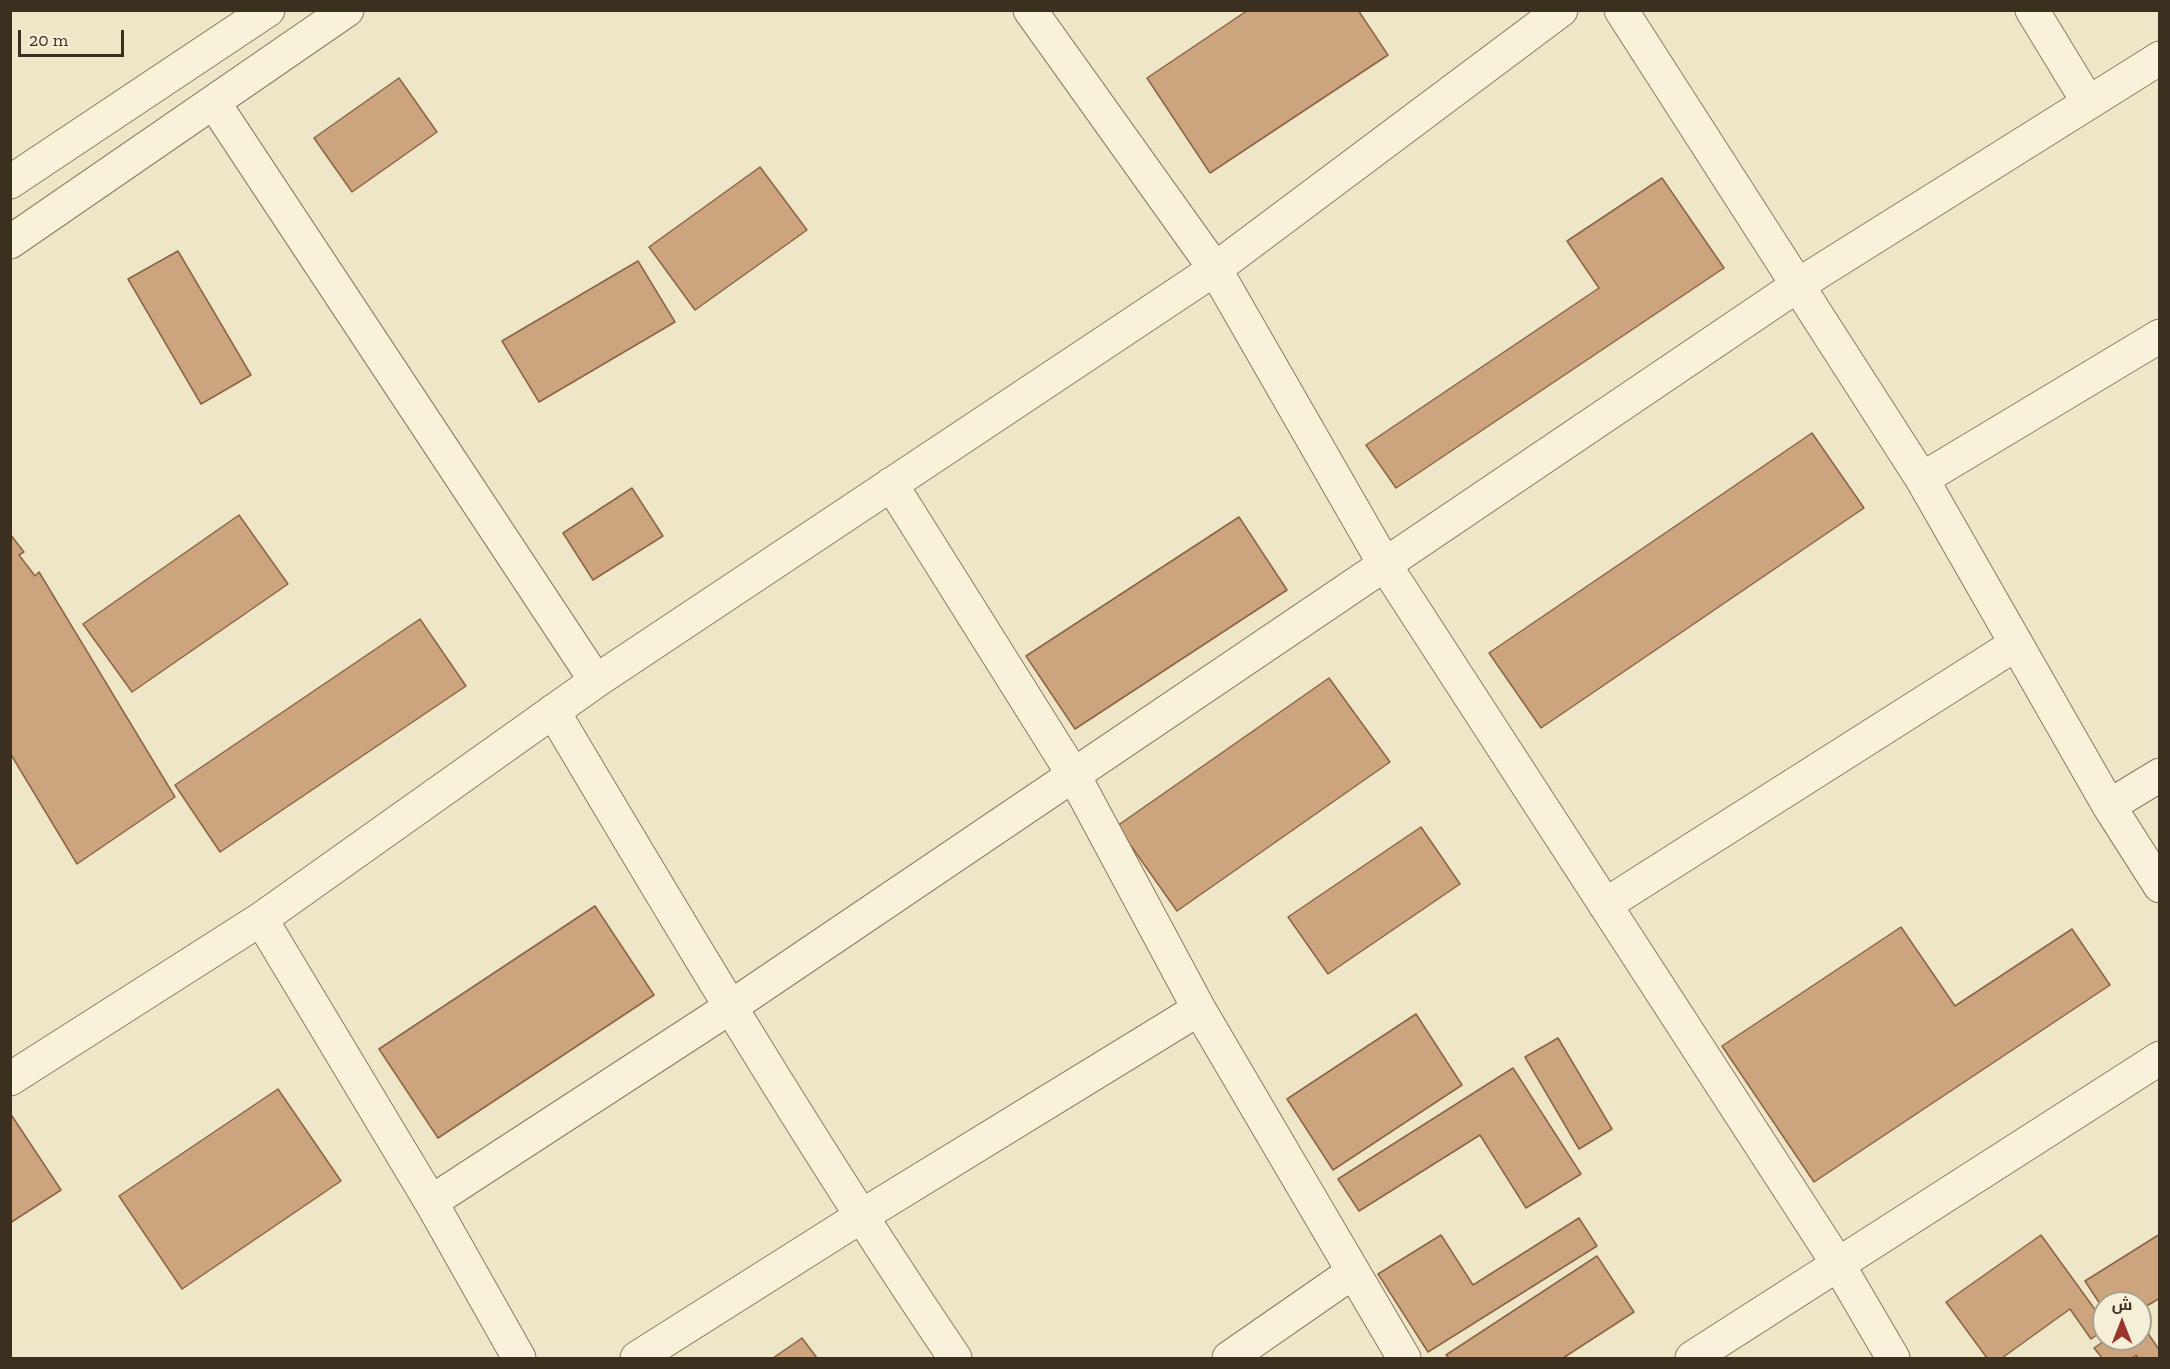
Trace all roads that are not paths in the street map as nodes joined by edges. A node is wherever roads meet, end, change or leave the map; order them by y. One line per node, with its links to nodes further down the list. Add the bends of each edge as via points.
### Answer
1 (268, 10): 10 (street)
2 (347, 10): 9 (street)
3 (1030, 10): 12 (street)
4 (1561, 10): 12 (street)
5 (1621, 10): 13 (street)
6 (2032, 10): 8 (street)
7 (2160, 58): 8 (street)
8 (2088, 102): 13 (street)
9 (214, 103): 11 (street); 19 (street)
10 (10, 182)
11 (10, 242)
12 (1215, 269): 16 (street); 17 (street)
13 (1798, 285): 15 (street); 17 (street)
14 (2160, 336): 15 (street)
15 (1922, 479): 18 (street)
16 (891, 484): 19 (street); 21 (street)
17 (1385, 565): 21 (street); 25 (street)
18 (2016, 644): 23 (street); 25 (street)
19 (596, 681): 20 (street)
20 (554, 711): 26 (street); 27 (street)
21 (1073, 774): 27 (street); 28 (street)
22 (2160, 775): 23 (street)
23 (2109, 807): 24 (street)
24 (2160, 886)
25 (1605, 905): 33 (street)
26 (261, 919): 30 (street); 31 (street)
27 (729, 1008): 31 (street); 32 (street)
28 (1199, 1010): 32 (street); 34 (street)
29 (2160, 1058): 33 (street)
30 (10, 1079)
31 (431, 1202): 35 (street)
32 (860, 1217): 36 (street); 37 (street)
33 (1838, 1264): 40 (street); 41 (street)
34 (1353, 1272): 38 (street); 39 (street)
35 (519, 1359)
36 (637, 1359)
37 (955, 1359)
38 (1229, 1359)
39 (1404, 1359)
40 (1692, 1359)
41 (1893, 1359)

